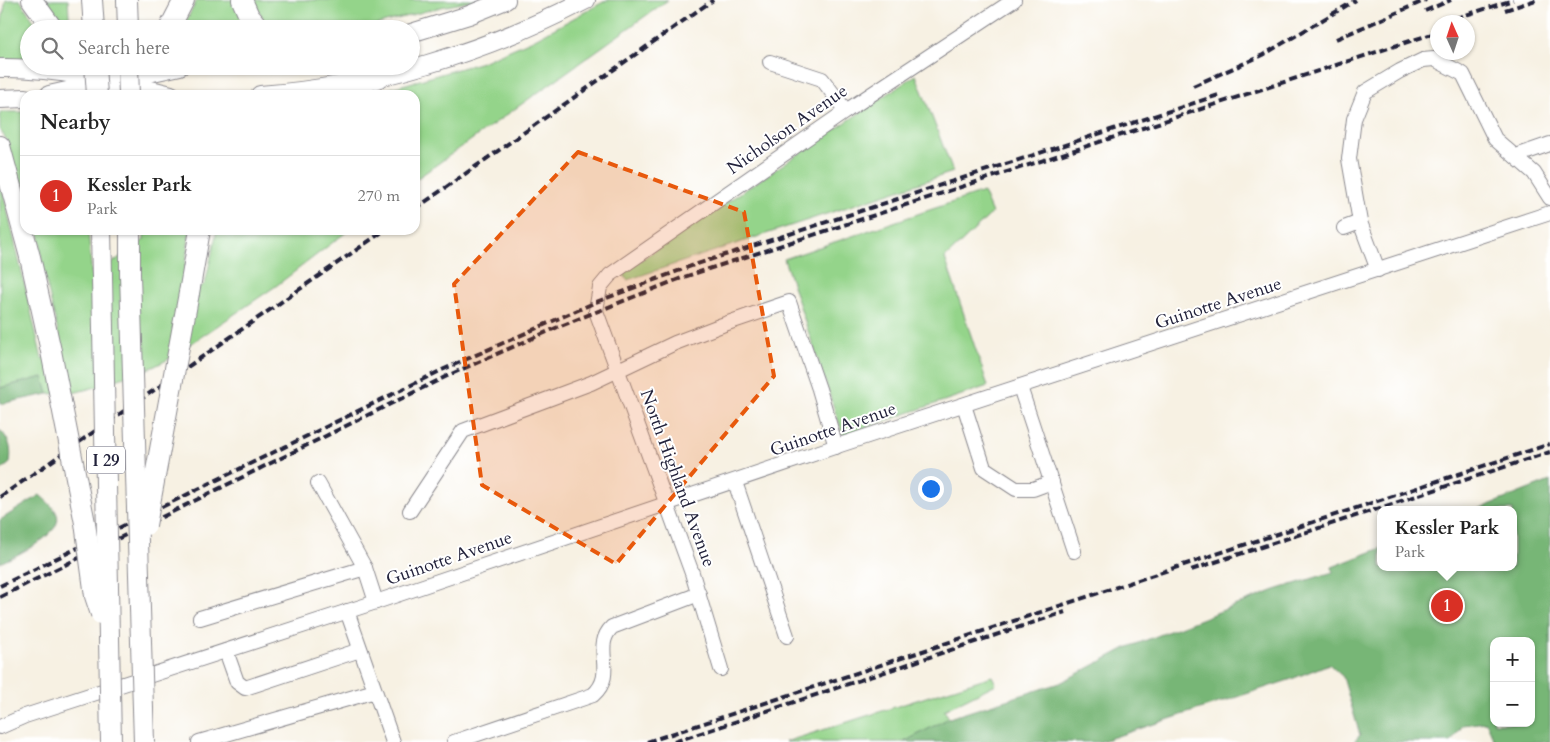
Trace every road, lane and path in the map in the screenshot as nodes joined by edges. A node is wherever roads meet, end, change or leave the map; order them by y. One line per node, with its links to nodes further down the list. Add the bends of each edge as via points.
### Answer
1 (32, 0): 8 (highway)
2 (184, 0): 9 (highway)
3 (242, 0): 10 (highway)
4 (506, 0): 11 (main road)
5 (586, 0): 13 (main road, via 509,35)
6 (1014, 0): 7 (street, Nicholson Avenue)
7 (998, 4): 35 (street, Nicholson Avenue)
8 (46, 20)
9 (174, 20)
10 (252, 20)
11 (420, 30)
12 (770, 62): 35 (street, via 822,79)
13 (420, 64)
14 (0, 68): 15 (main road)
15 (20, 68)
16 (74, 75): 24 (main road)
17 (96, 75): 26 (highway, bridge)
18 (105, 75): 24 (highway)
19 (117, 75): 24 (highway)
20 (128, 75): 29 (highway, bridge)
21 (136, 75): 24 (main road)
22 (386, 75): 23 (main road)
23 (379, 77): 31 (main road); 32 (highway)
24 (111, 80): 25 (main road); 27 (highway); 28 (highway); 30 (main road)
25 (70, 90)
26 (97, 90)
27 (102, 90)
28 (122, 90)
29 (127, 90)
30 (151, 90)
31 (301, 90)
32 (343, 90)
33 (20, 98): 34 (main road)
34 (0, 99)
35 (846, 111): 51 (street, Nicholson Avenue, via 610,275 600,287)
36 (1550, 144): 38 (street)
37 (0, 146): 41 (highway)
38 (1516, 156): 39 (street, via 1534,173); 42 (street, via 1495,139 1463,74 1434,58 1423,60 1365,92 1354,120 1348,159)
39 (1550, 198)
40 (1550, 213): 50 (street, Guinotte Avenue)
41 (20, 220)
42 (1360, 222): 43 (street); 50 (street)
43 (1344, 228)
44 (24, 235): 49 (highway)
45 (29, 235): 49 (highway)
46 (101, 235): 69 (highway, I 29, bridge)
47 (130, 235): 62 (highway, I 29, bridge)
48 (199, 235): 62 (highway, bridge)
49 (30, 257): 69 (highway, bridge, via 85,523 95,596)
50 (1378, 270): 53 (street, Guinotte Avenue)
51 (596, 302): 52 (street, North Highland Avenue, via 596,311)
52 (619, 371): 55 (street, via 683,340 789,302); 59 (street, North Highland Avenue); 60 (street, via 463,431)
53 (1020, 387): 54 (street, Guinotte Avenue); 57 (street)
54 (964, 405): 55 (street, Guinotte Avenue); 57 (street, via 984,468 1016,489 1033,489)
55 (836, 448): 56 (street, Guinotte Avenue)
56 (735, 482): 59 (street, Guinotte Avenue); 68 (street)
57 (1052, 482): 61 (street)
58 (318, 483): 63 (street)
59 (668, 504): 64 (street, North Highland Avenue); 65 (street, Guinotte Avenue)
60 (410, 511)
61 (1074, 551)
62 (139, 561): 76 (highway, I 29, bridge)
63 (365, 568): 65 (street); 67 (street)
64 (699, 594): 72 (street, North Highland Avenue); 79 (street, via 612,627 602,644 604,680 593,695)
65 (376, 602): 66 (street, Guinotte Avenue)
66 (348, 611): 70 (street); 71 (street, Guinotte Avenue)
67 (200, 618)
68 (787, 636)
69 (109, 642): 75 (highway, I 29, bridge)
70 (360, 650): 71 (street, via 245,688 237,682); 73 (street)
71 (226, 651): 74 (street, Guinotte Avenue)
72 (721, 669)
73 (375, 691): 77 (street); 78 (street)
74 (0, 727)
75 (111, 742)
76 (144, 742)
77 (199, 742)
78 (394, 742)
79 (454, 742)

